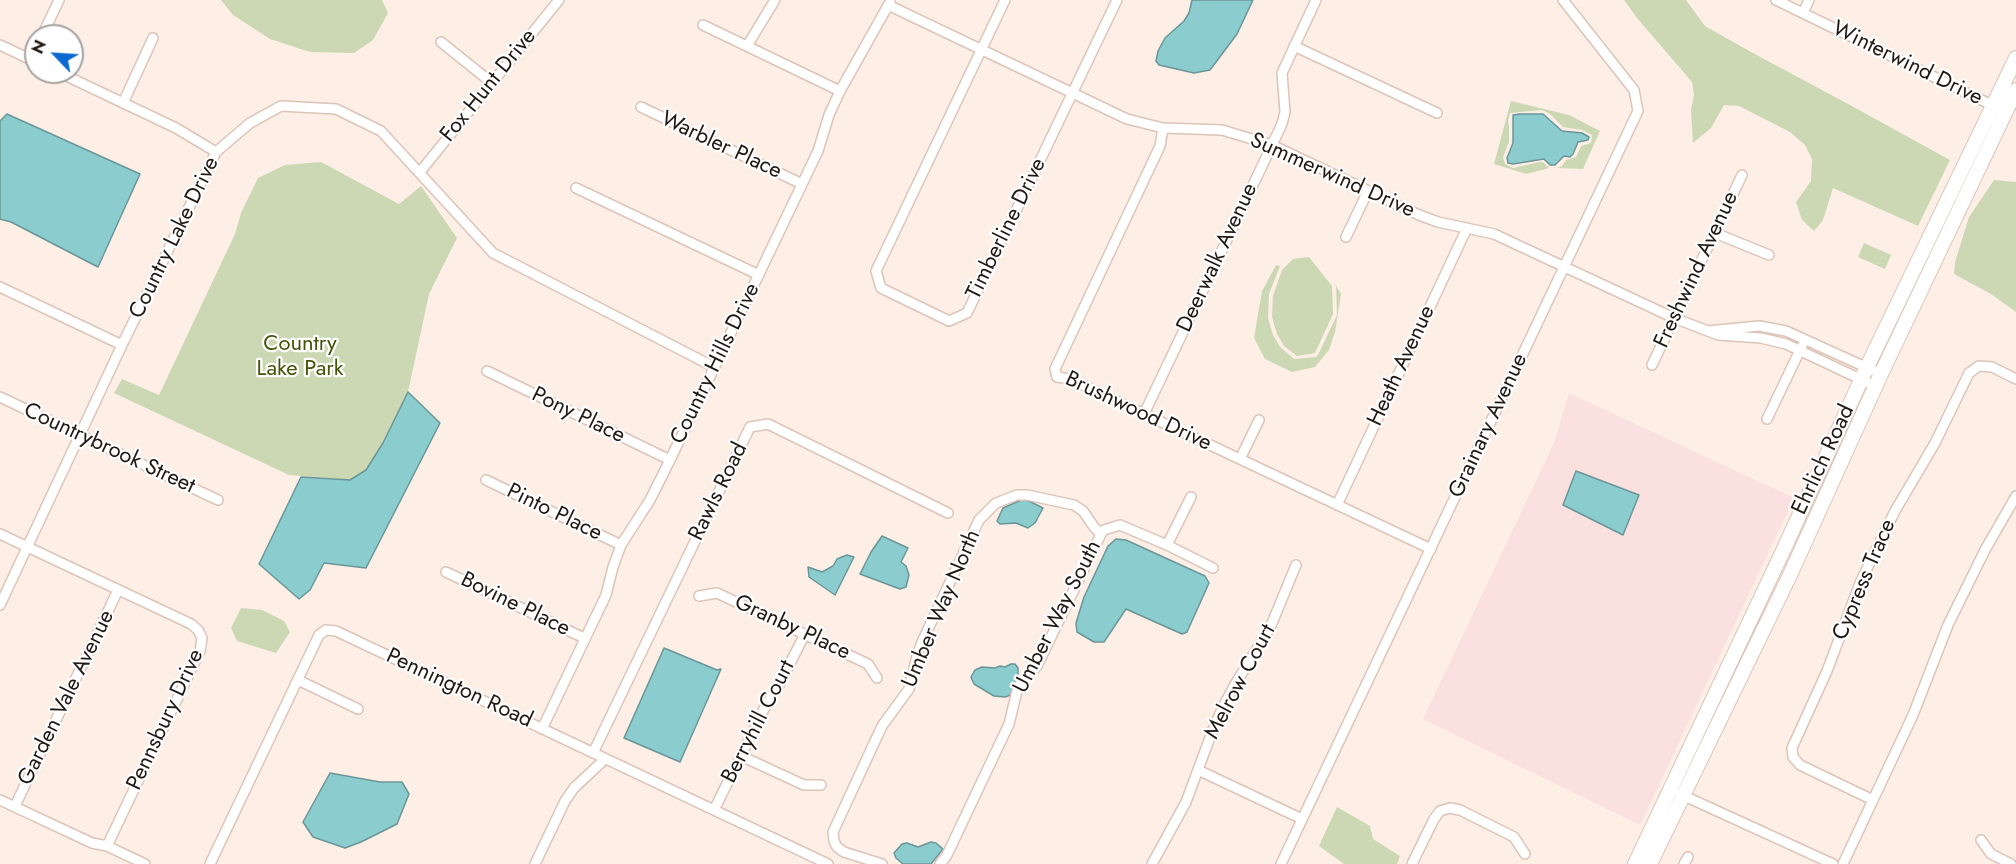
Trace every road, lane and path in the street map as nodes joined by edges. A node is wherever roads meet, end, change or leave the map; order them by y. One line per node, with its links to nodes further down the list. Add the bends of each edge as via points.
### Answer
1 (59, 0): 12 (street)
2 (775, 0): 17 (street)
3 (1005, 0): 19 (street, Timberline Drive)
4 (1117, 0): 26 (street, Timberline Drive)
5 (1316, 0): 18 (street, Deerwalk Avenue)
6 (1563, 0): 43 (street, Grainary Avenue, via 1634,90 1638,111)
7 (1776, 0): 11 (street, Winterwind Drive)
8 (1809, 0): 11 (street)
9 (556, 1): 22 (street, Fox Hunt Drive)
10 (889, 3): 19 (street, Summerwind Drive); 25 (street, Country Hills Drive)
11 (1803, 13): 29 (street, Winterwind Drive)
12 (48, 24)
13 (703, 25): 17 (street)
14 (153, 38): 27 (street)
15 (441, 42): 22 (street)
16 (0, 45): 20 (street)
17 (747, 46): 25 (street)
18 (1294, 46): 30 (street); 32 (street, Deerwalk Avenue, via 1282,73 1285,112)
19 (981, 50): 26 (street, Summerwind Drive); 26 (street, Timberline Drive, via 876,271 881,288 900,298 949,321 967,313)
20 (24, 56)
21 (2016, 58): 29 (main road, Ehrlich Road)
22 (492, 82): 34 (street, Fox Hunt Drive)
23 (83, 84): 27 (street)
24 (2016, 90): 29 (main road, Ehrlich Road)
25 (840, 91): 36 (street, Country Hills Drive)
26 (1072, 93): 31 (street, Summerwind Drive, via 1127,119)
27 (123, 103): 33 (street)
28 (640, 107): 36 (street, Warbler Place)
29 (1999, 109): 54 (main road, Ehrlich Road); 56 (main road, Ehrlich Road)
30 (1437, 113)
31 (1162, 128): 32 (street, Summerwind Drive, via 1222,130); 58 (street, Brushwood Drive, via 1160,146 1055,369 1057,376)
32 (1272, 144): 38 (street, Summerwind Drive); 58 (street, Deerwalk Avenue)
33 (216, 152): 34 (street, Country Lake Drive, via 250,123 281,106 336,109 381,131); 49 (street, Country Lake Drive)
34 (420, 172): 52 (street, Country Lake Drive, via 493,253)
35 (1742, 175): 40 (street, Freshwind Avenue)
36 (802, 184): 44 (street, Country Hills Drive)
37 (576, 188): 44 (street)
38 (1368, 191): 39 (street, Summerwind Drive, via 1419,215); 41 (street)
39 (1467, 228): 43 (street, Summerwind Drive, via 1494,234); 68 (street, Heath Avenue)
40 (1715, 233): 42 (street); 46 (street, Freshwind Avenue)
41 (1346, 237)
42 (1769, 255)
43 (1564, 267): 46 (street, Summerwind Drive); 75 (street, Grainary Avenue)
44 (759, 275): 52 (street, Country Hills Drive)
45 (0, 287): 49 (street)
46 (1674, 318): 47 (street, Summerwind Drive); 51 (street, Freshwind Avenue)
47 (1708, 331): 48 (street, Summerwind Drive, via 1759,326); 50 (street, Summerwind Drive, via 1774,340)
48 (1806, 339): 50 (street); 54 (street, Summerwind Drive)
49 (122, 345): 61 (street, Country Lake Drive)
50 (1800, 350): 54 (street, Summerwind Drive); 59 (street)
51 (1652, 365)
52 (714, 367): 63 (street, Country Hills Drive)
53 (487, 371): 63 (street, Pony Place)
54 (1864, 373): 56 (street, Summerwind Drive); 56 (street, Summerwind Drive); 93 (main road, Ehrlich Road)
55 (2016, 379): 95 (street, Cypress Trace, via 1992,367 1979,366 1969,373 1860,583 1827,671 1792,748 1800,765)
56 (1878, 380): 93 (main road, Ehrlich Road, via 1790,575)
57 (0, 397): 61 (street, Countrybrook Street)
58 (1144, 414): 62 (street, Brushwood Drive)
59 (1767, 419)
60 (1259, 420): 62 (street)
61 (79, 435): 67 (street, Countrybrook Street); 74 (street, Country Lake Drive)
62 (1240, 459): 68 (street, Brushwood Drive)
63 (670, 460): 72 (street, Country Hills Drive)
64 (486, 480): 72 (street, Pinto Place)
65 (2016, 496): 95 (street, via 1984,550 1948,625 1913,715)
66 (1191, 497): 73 (street)
67 (218, 500)
68 (1337, 505): 75 (street, Brushwood Drive)
69 (948, 513): 88 (street, Rawls Road, via 768,424 750,427)
70 (0, 534): 74 (street, Pennsbury Drive)
71 (1101, 534): 73 (street, Umber Way South, via 1120,525); 108 (street, Umber Way North, via 1074,505 1027,495 996,503 980,520 922,642 909,689 882,726 833,832 837,847 844,852); 109 (street, Umber Way South, via 1036,666 1018,687 1009,724)
72 (621, 545): 83 (street, Country Hills Drive, via 606,595)
73 (1167, 545): 77 (street, Umber Way South)
74 (28, 547): 79 (street, Pennsbury Drive); 81 (street, Country Lake Drive)
75 (1431, 549): 98 (street, Grainary Avenue)
76 (1296, 565): 91 (street, Melrow Court, via 1270,628 1222,709)
77 (1213, 568)
78 (446, 572): 83 (street, Bovine Place)
79 (118, 590): 96 (street, Garden Vale Avenue); 100 (street, Pennsbury Drive, via 191,624 202,638 200,651)
80 (699, 596): 82 (street, Granby Place, via 717,593)
81 (0, 605)
82 (805, 634): 84 (street, Granby Place, via 868,664); 89 (street, Berryhill Court)
83 (584, 638): 87 (street, Country Hills Drive)
84 (877, 678)
85 (298, 680): 86 (street); 87 (street, Pennington Road, via 319,635 326,630 336,631); 105 (street, Pennington Road)
86 (358, 709)
87 (542, 729): 88 (street, Pennington Road)
88 (593, 753): 90 (street, Pennington Road)
89 (741, 756): 92 (street, via 804,785); 97 (street, Berryhill Court)
90 (605, 759): 97 (street, Pennington Road); 106 (street, via 565,801)
91 (1198, 770): 98 (street); 110 (street, Melrow Court, via 1173,828)
92 (821, 785)
93 (1677, 792): 102 (street); 113 (main road, Ehrlich Road); 114 (main road, Ehrlich Road)
94 (0, 800): 96 (street)
95 (1873, 800): 117 (street)
96 (15, 806): 100 (street, via 92,843)
97 (714, 810): 103 (street, Pennington Road)
98 (1302, 819): 111 (street, Grainary Avenue)
99 (1981, 840): 118 (street, via 1991,854)
100 (107, 846): 104 (street)
101 (1525, 854): 112 (street, via 1514,837 1450,808 1440,811 1434,819)
102 (1811, 854): 115 (street); 116 (street)
103 (811, 861): 107 (street, Pennington Road)
104 (145, 864)
105 (210, 864)
106 (535, 864)
107 (828, 864)
108 (882, 864)
109 (940, 864)
110 (1152, 864)
111 (1281, 864)
112 (1412, 864)
113 (1635, 864)
114 (1650, 864)
115 (1806, 864)
116 (1833, 864)
117 (1843, 864)
118 (2011, 864)

